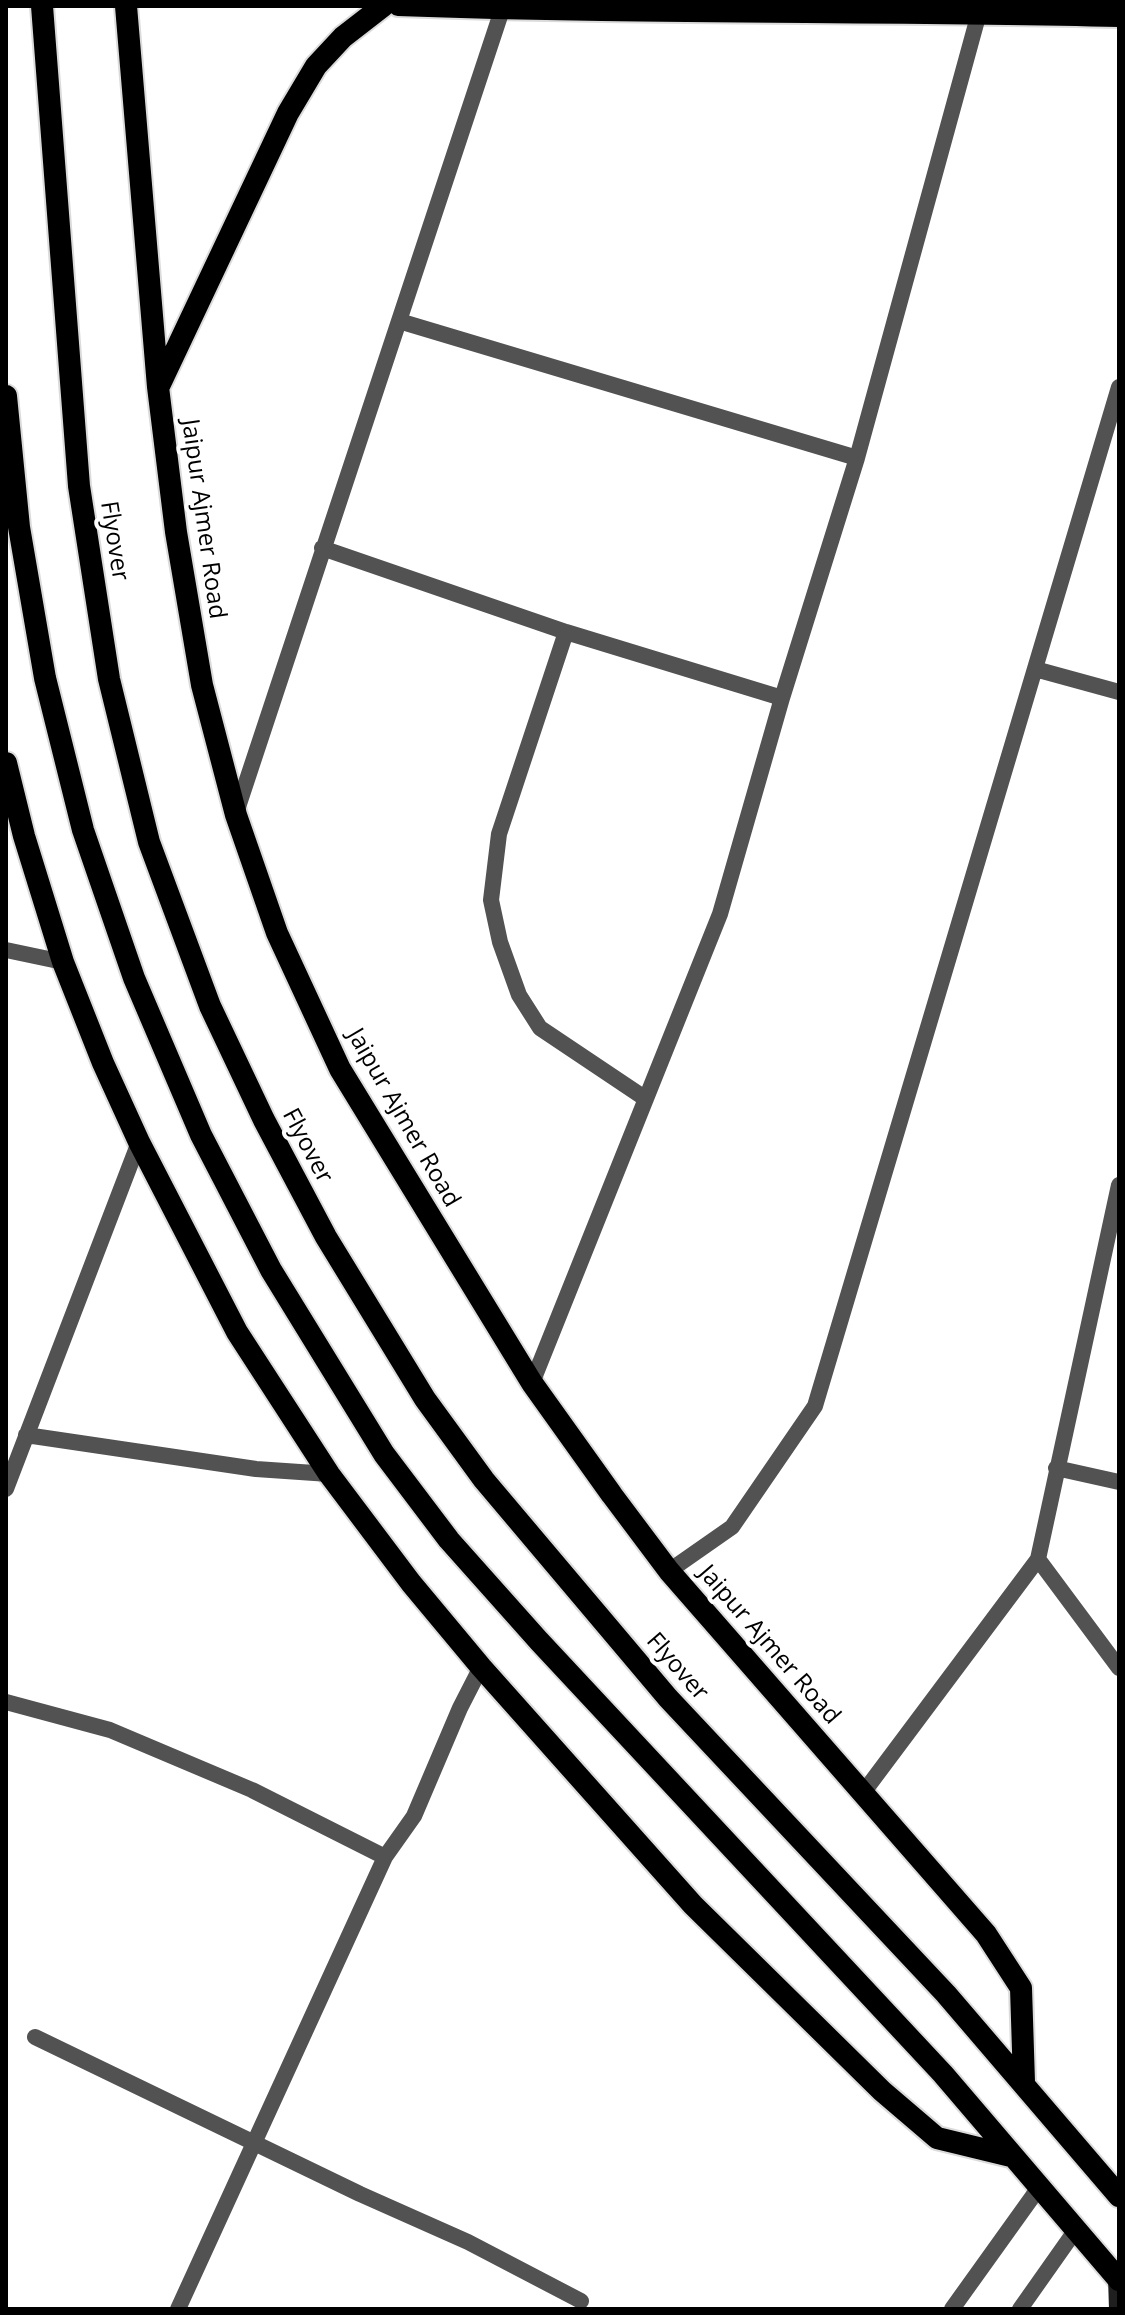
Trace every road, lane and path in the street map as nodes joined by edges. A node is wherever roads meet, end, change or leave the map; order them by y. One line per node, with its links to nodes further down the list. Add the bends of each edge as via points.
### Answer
1 (42, 6): 39 (highway, Flyover, via 79,486 109,679 149,842 210,1006 326,1237 425,1399 484,1480 668,1698)
2 (126, 6): 9 (highway, Jaipur Ajmer Road)
3 (383, 6): 9 (highway, via 316,66 288,113)
4 (398, 6): 5 (main road)
5 (502, 10): 6 (main road); 8 (street)
6 (979, 13): 7 (main road); 12 (street)
7 (1119, 17)
8 (399, 321): 12 (street); 13 (street)
9 (158, 387): 19 (highway, Jaipur Ajmer Road, via 202,685)
10 (1119, 387): 15 (street)
11 (6, 396): 41 (highway, via 19,527 45,678 83,830 134,978 201,1135 271,1270 384,1454 449,1540 943,2074)
12 (857, 458): 17 (street)
13 (322, 548): 14 (street); 19 (street)
14 (566, 632): 17 (street); 22 (street, via 499,834 491,900 519,995 540,1028)
15 (1035, 669): 16 (street); 32 (street, via 815,1406 732,1527)
16 (1119, 692)
17 (782, 698): 22 (street, via 720,914)
18 (6, 763): 21 (highway)
19 (236, 815): 25 (highway, Jaipur Ajmer Road, via 277,933 340,1069)
20 (6, 950): 21 (street)
21 (63, 962): 23 (highway)
22 (646, 1099): 25 (street)
23 (139, 1142): 26 (street); 28 (highway, via 237,1332)
24 (1119, 1185): 27 (street)
25 (532, 1383): 32 (highway, Jaipur Ajmer Road)
26 (26, 1435): 28 (street, via 256,1469); 30 (street)
27 (1056, 1468): 29 (street); 31 (street)
28 (329, 1474): 33 (highway)
29 (1119, 1482)
30 (6, 1489)
31 (1038, 1559): 34 (street); 36 (street)
32 (669, 1571): 36 (highway, Jaipur Ajmer Road)
33 (481, 1667): 37 (street, via 414,1816); 41 (highway, via 693,1905 882,2091 937,2138)
34 (1119, 1668)
35 (6, 1702): 37 (street, via 110,1730 252,1790)
36 (863, 1793): 39 (highway, Jaipur Ajmer Road, via 986,1934 1021,1988)
37 (385, 1857): 40 (street)
38 (35, 2037): 40 (street)
39 (1024, 2082): 43 (highway, Flyover)
40 (255, 2142): 46 (street); 47 (street)
41 (1011, 2156): 42 (highway)
42 (1038, 2189): 44 (highway); 48 (street)
43 (1119, 2196)
44 (1075, 2231): 45 (highway); 49 (street)
45 (1117, 2278): 50 (main road)
46 (581, 2301)
47 (178, 2309)
48 (952, 2309)
49 (1020, 2309)
50 (1117, 2309)

